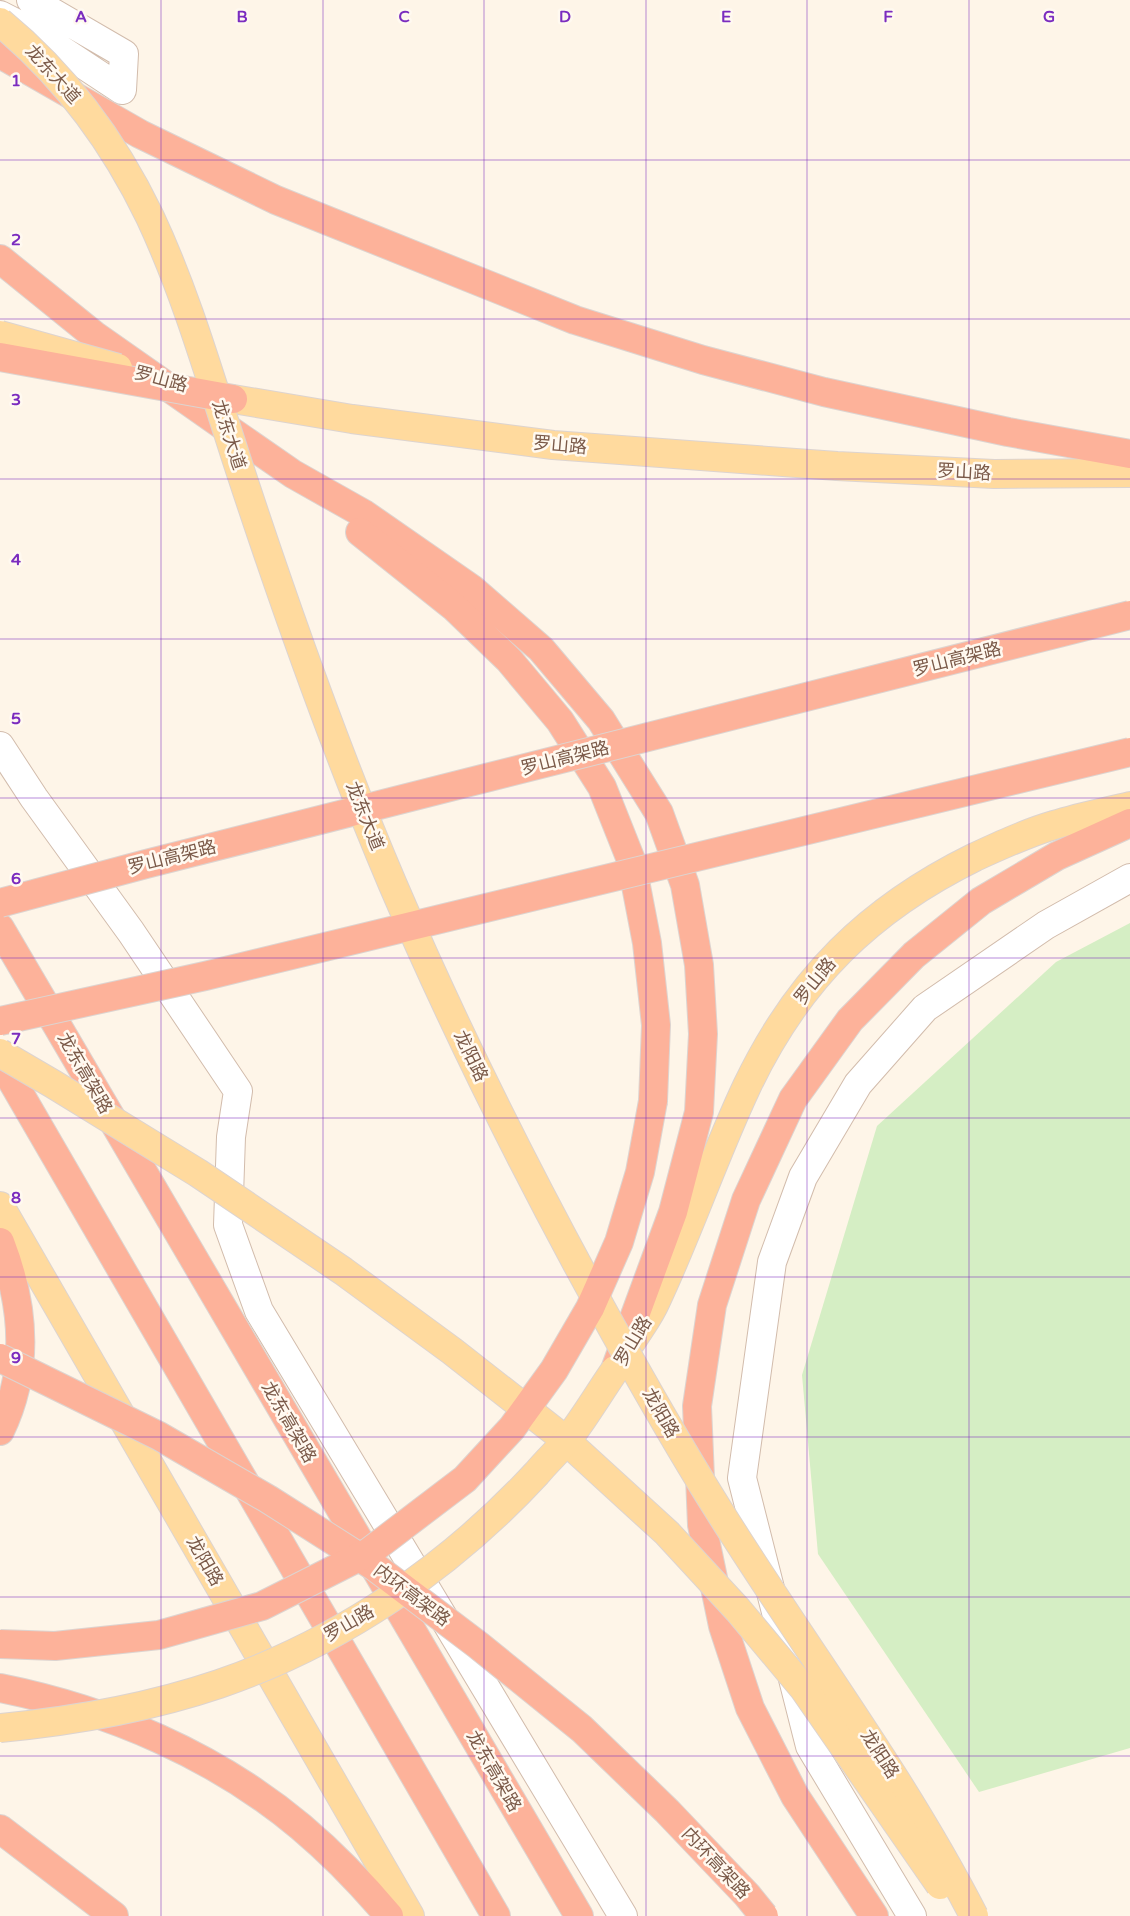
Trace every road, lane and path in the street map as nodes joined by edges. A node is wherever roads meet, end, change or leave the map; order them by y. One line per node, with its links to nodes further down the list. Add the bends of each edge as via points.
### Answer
1 (31, 0): 2 (lane, via 124,54 122,90 37,34)
2 (0, 15)
3 (0, 22): 18 (main road, 龙东大道, bridge, via 21,39 72,93 112,148 149,215 196,335 302,655)
4 (0, 54): 9 (highway, via 140,134 276,200 575,320 703,360 824,392 1008,432)
5 (0, 259): 11 (highway, via 94,335)
6 (0, 335): 8 (main road, 罗山路, bridge)
7 (0, 357): 8 (highway, bridge)
8 (233, 399): 10 (main road, 罗山路, via 352,419 553,445 994,474)
9 (1130, 454)
10 (1130, 473)
11 (293, 474): 28 (highway, via 364,514 472,589 541,649 600,720 659,813 684,885 699,965 704,1034 699,1112); 32 (highway, bridge, via 454,607 508,660 560,721 602,787 631,860 647,942 656,1025 653,1101 640,1172 619,1242 590,1308 554,1370 512,1428 465,1479 370,1552 262,1606 159,1635 54,1646)
12 (1130, 615): 19 (highway, 罗山高架路, bridge)
13 (0, 746): 41 (lane, via 238,1091 231,1137 228,1225 259,1311)
14 (1130, 752): 21 (highway, bridge)
15 (1130, 806): 28 (main road, 罗山路, via 1054,825 1001,845 948,871 894,904 851,939 808,986 774,1035 747,1086)
16 (1130, 823): 43 (highway, bridge, via 1057,856 981,901 914,955 850,1020 794,1099 746,1200 712,1305 697,1406 702,1525 722,1626 750,1708 795,1796)
17 (1130, 878): 44 (lane, via 1046,925 925,1008 858,1084 803,1177 772,1262 742,1478 810,1746)
18 (393, 885): 46 (main road, 龙阳路, bridge, via 512,1140 640,1377 716,1506 893,1773 948,1865)
19 (0, 903)
20 (0, 928): 40 (highway, 龙东高架路)
21 (205, 976): 22 (highway, bridge); 23 (highway, bridge)
22 (0, 1021)
23 (0, 1034)
24 (0, 1053): 45 (main road, bridge, via 198,1173 335,1266 452,1350 563,1438 667,1533 798,1682)
25 (0, 1060): 39 (highway)
26 (0, 1206): 38 (main road, 龙阳路)
27 (0, 1242): 31 (highway, via 20,1309 21,1356 9,1412)
28 (649, 1301): 30 (highway, bridge)
29 (0, 1358): 42 (highway, 内环高架路, bridge, via 159,1436 268,1499 375,1567 478,1644 582,1729 667,1811)
30 (615, 1370): 34 (main road, 罗山路, bridge, via 568,1439 507,1505 448,1558 362,1618 292,1655 218,1684 133,1708)
31 (0, 1431)
32 (0, 1644)
33 (0, 1688): 37 (highway, via 98,1713 140,1730 251,1789 301,1827 354,1876)
34 (0, 1728)
35 (0, 1829): 36 (highway)
36 (114, 1916)
37 (389, 1916)
38 (410, 1916)
39 (496, 1916)
40 (579, 1916)
41 (623, 1916)
42 (764, 1916)
43 (874, 1916)
44 (912, 1916)
45 (959, 1916)
46 (974, 1916)

